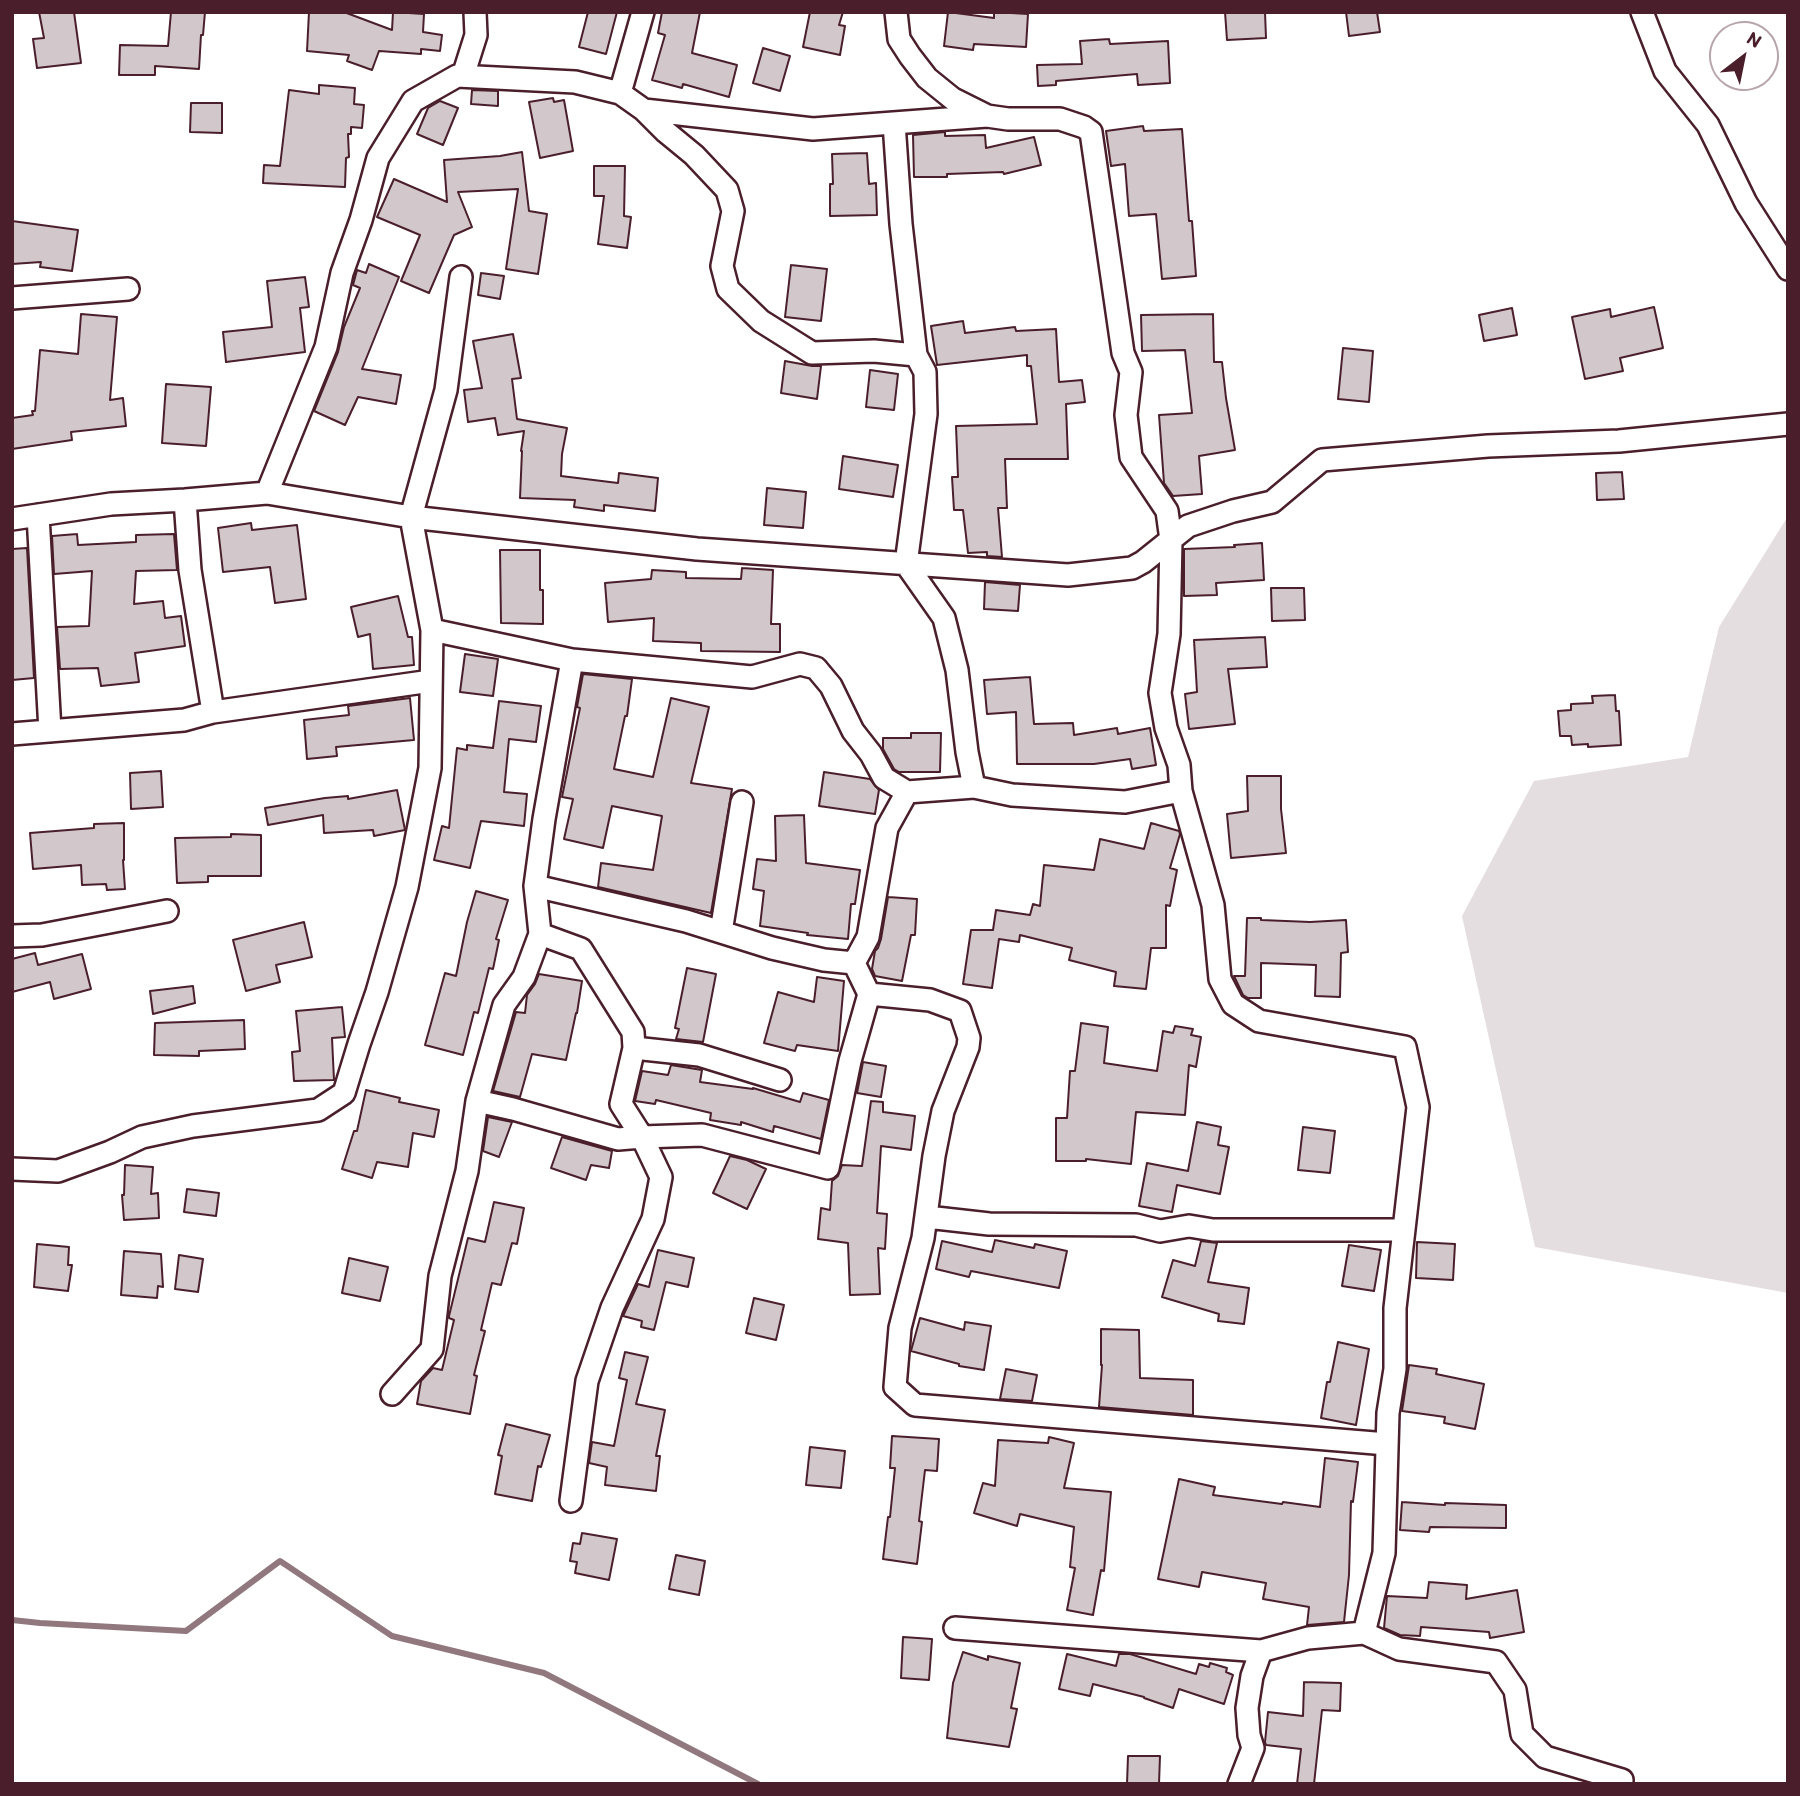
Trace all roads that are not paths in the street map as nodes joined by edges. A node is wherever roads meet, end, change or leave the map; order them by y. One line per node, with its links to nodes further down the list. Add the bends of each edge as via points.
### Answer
1 (475, 12): 5 (street, via 476,35)
2 (643, 12): 6 (street)
3 (897, 12): 8 (street, via 900,39 927,78 953,99)
4 (1642, 12): 10 (street, via 1665,71 1708,125 1746,203)
5 (463, 76): 6 (street, via 575,82); 16 (street, via 414,101 378,158 342,272 327,347)
6 (620, 93): 7 (street)
7 (644, 110): 9 (street, via 813,129); 14 (street, via 727,190 733,211 722,266 728,289 761,321 812,353)
8 (987, 116): 9 (street); 21 (street, via 1060,119 1091,132 1124,353 1131,372 1126,415 1131,457 1167,511)
9 (894, 123): 14 (street)
10 (1788, 269)
11 (461, 278): 19 (street, via 446,390)
12 (128, 289): 13 (street)
13 (12, 298)
14 (916, 355): 22 (street, via 925,372 926,414)
15 (1788, 424): 21 (street, via 1619,441 1321,460 1272,502 1188,526)
16 (267, 493): 17 (street); 19 (street)
17 (185, 500): 18 (street, via 111,504); 26 (street, via 190,570)
18 (38, 515): 20 (street); 27 (street)
19 (411, 517): 22 (street, via 697,548); 23 (street)
20 (12, 519)
21 (1171, 540): 22 (street, via 1132,568 1068,575); 30 (street, via 1169,634 1160,693)
22 (906, 564): 29 (street, via 944,618 957,670)
23 (432, 630): 24 (street); 25 (street)
24 (572, 660): 31 (street, via 752,677 800,664 816,668 884,778); 33 (street)
25 (431, 681): 26 (street); 44 (street, via 430,768 407,887 344,1093 318,1110 142,1137 58,1171)
26 (214, 712): 27 (street, via 184,720)
27 (50, 731): 28 (street)
28 (12, 734)
29 (974, 787): 30 (street, via 1012,795 1125,802); 31 (street)
30 (1181, 791): 46 (street, via 1213,905 1220,979 1233,1004 1259,1021 1405,1047 1418,1107)
31 (907, 792): 38 (street, via 887,828 868,937)
32 (743, 802): 35 (street)
33 (535, 886): 35 (street); 36 (street)
34 (167, 911): 37 (street)
35 (721, 932): 38 (street, via 772,948)
36 (540, 934): 40 (street, via 582,949 633,1032); 42 (street, via 524,977 504,1005)
37 (12, 936)
38 (854, 963): 39 (street)
39 (869, 994): 43 (street, via 828,1168 702,1135); 45 (street, via 930,1000 960,1011 969,1038 943,1111)
40 (634, 1048): 41 (street, via 699,1055); 43 (street, via 621,1104)
41 (780, 1080)
42 (477, 1101): 43 (street, via 618,1139); 47 (street, via 467,1171 440,1276 432,1349)
43 (642, 1137): 49 (street, via 661,1177 653,1219 612,1308 587,1381)
44 (12, 1169)
45 (927, 1217): 46 (street, via 989,1224 1136,1226 1160,1231 1189,1226 1213,1230); 48 (street, via 900,1328 895,1387 915,1405)
46 (1403, 1230): 48 (street)
47 (392, 1394)
48 (1387, 1444): 51 (street, via 1384,1553)
49 (571, 1501)
50 (955, 1628): 52 (street)
51 (1364, 1633): 52 (street, via 1308,1637); 53 (street, via 1399,1649 1496,1662 1515,1689 1522,1734 1545,1757)
52 (1261, 1651): 54 (street, via 1247,1708 1253,1748)
53 (1622, 1780)
54 (1239, 1784)

